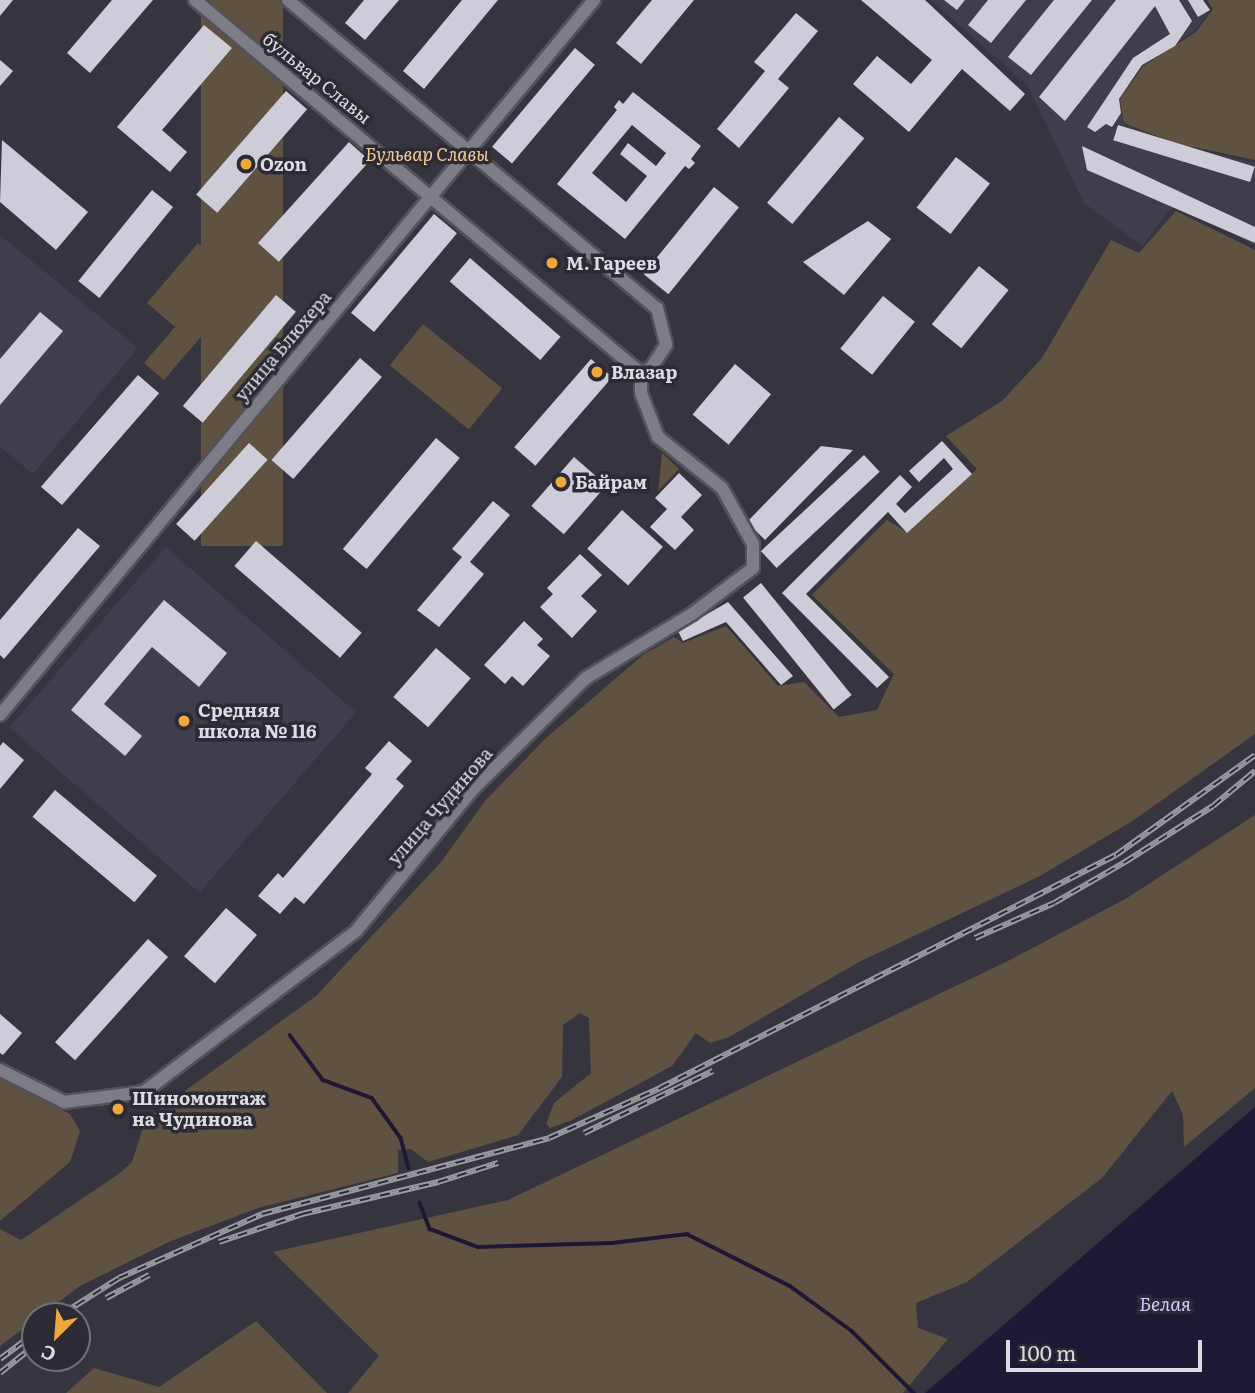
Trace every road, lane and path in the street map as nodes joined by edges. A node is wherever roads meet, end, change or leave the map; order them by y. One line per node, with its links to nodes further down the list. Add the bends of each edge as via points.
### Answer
1 (195, 0): 5 (street, бульвар Славы)
2 (288, 0): 4 (street)
3 (594, 0): 4 (street, улица Блюхера)
4 (469, 150): 5 (street, улица Блюхера); 6 (street, via 657,308 666,336 662,353)
5 (432, 195): 6 (street, бульвар Славы); 7 (street, улица Блюхера)
6 (641, 373): 8 (street, улица Чудинова, via 641,393 659,437 722,488 753,544 753,568 692,614 586,678 473,789 356,931 144,1091 64,1102)
7 (0, 715)
8 (0, 1070)

